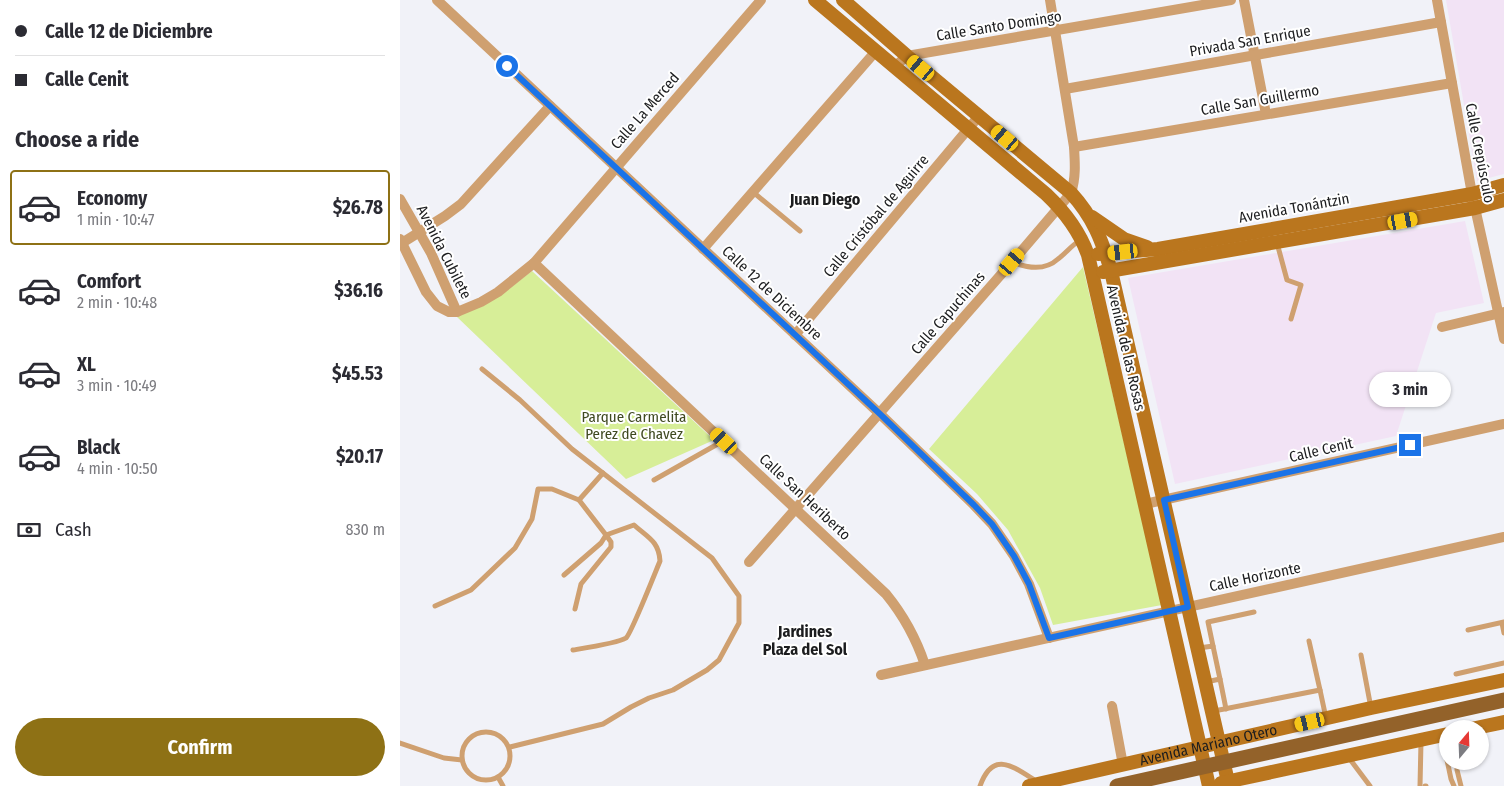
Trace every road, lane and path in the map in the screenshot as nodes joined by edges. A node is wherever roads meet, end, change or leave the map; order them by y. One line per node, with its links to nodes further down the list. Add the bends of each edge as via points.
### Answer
1 (436, 0): 17 (street, Calle 12 de Diciembre)
2 (761, 0): 22 (street, Calle La Merced)
3 (814, 0): 11 (street, Avenida de las Rosas)
4 (843, 0): 13 (street, Avenida de las Rosas)
5 (1050, 0): 10 (street)
6 (1231, 0): 10 (street, Calle Santo Domingo)
7 (1244, 0): 12 (street)
8 (1437, 0): 9 (street, Calle Crepúsculo)
9 (1441, 22): 12 (street, Privada San Enrique); 15 (street, Calle Crepúsculo)
10 (1056, 32): 13 (street, Calle Santo Domingo); 16 (street)
11 (876, 51): 14 (street, Avenida de las Rosas); 24 (street)
12 (1255, 55): 16 (street, Privada San Enrique); 18 (street)
13 (907, 56): 14 (street); 19 (street, Avenida de las Rosas)
14 (894, 67): 20 (street, Avenida de las Rosas)
15 (1452, 83): 18 (street, Calle San Guillermo); 26 (street, Calle Crepúsculo)
16 (1065, 89): 21 (street)
17 (550, 106): 22 (street, Calle 12 de Diciembre); 33 (street, via 460,204)
18 (1266, 114): 21 (street, Calle San Guillermo)
19 (979, 116): 20 (street, Calle Cristóbal de Aguirre); 25 (street, Avenida de las Rosas)
20 (968, 129): 29 (street, Avenida de las Rosas); 49 (street, Calle Cristóbal de Aguirre)
21 (1074, 147): 25 (street, via 1075,172)
22 (616, 168): 37 (street, Calle 12 de Diciembre); 42 (street, Calle La Merced)
23 (1504, 185): 26 (street, Avenida Tonántzin)
24 (753, 192): 32 (lane); 37 (street)
25 (1071, 194): 29 (street, Calle Capuchinas); 31 (street, Avenida de las Rosas)
26 (1472, 194): 30 (street, Calle Crepúsculo); 38 (street, Avenida Tonántzin)
27 (400, 199): 33 (street, Avenida Cubilete)
28 (1504, 200): 30 (street, Avenida Tonántzin)
29 (1059, 207): 34 (street, Avenida de las Rosas); 41 (street, Calle Capuchinas)
30 (1475, 208): 36 (street, Avenida Tonántzin); 46 (street, Calle Crepúsculo)
31 (1089, 215): 38 (street, via 1124,239); 39 (street, Avenida de las Rosas)
32 (800, 231)
33 (419, 232): 35 (street); 45 (street, Avenida Cubilete)
34 (1082, 239): 40 (street, Avenida de las Rosas); 41 (lane, via 1046,266 1024,267)
35 (401, 241): 45 (street, Avenida Cubilete, via 432,301 442,310)
36 (1277, 242): 43 (street, Avenida Tonántzin); 47 (lane, via 1287,280 1301,285)
37 (703, 249): 49 (street, Calle 12 de Diciembre)
38 (1158, 249): 39 (street, Avenida Tonántzin)
39 (1106, 254): 40 (street, Avenida Tonántzin); 43 (street, Avenida de las Rosas)
40 (1088, 255): 44 (street, Avenida de las Rosas)
41 (1012, 262): 52 (street, Calle Capuchinas)
42 (534, 263): 45 (street, Calle La Merced, via 498,292); 54 (street, Calle San Heriberto)
43 (1111, 271): 44 (street, Avenida Tonántzin); 58 (street, Avenida de las Rosas)
44 (1092, 274): 59 (street, Avenida de las Rosas)
45 (457, 312)
46 (1501, 313): 48 (street); 50 (street, Calle Crepúsculo)
47 (1291, 320)
48 (1442, 327)
49 (795, 335): 52 (street, Calle 12 de Diciembre)
50 (1504, 339)
51 (482, 369): 55 (lane)
52 (880, 414): 60 (street, Calle Capuchinas); 73 (street, Calle 12 de Diciembre, via 992,524 1005,541 1029,584)
53 (1504, 424): 58 (street, Calle Cenit)
54 (724, 441): 56 (lane); 60 (street, Calle San Heriberto)
55 (603, 473): 57 (lane); 99 (lane, via 712,558 739,596 739,623 719,660 673,690 648,698 603,724)
56 (654, 480)
57 (579, 500): 61 (lane); 65 (lane, via 552,489 538,489 532,519 515,548 471,590)
58 (1164, 500): 59 (street, Calle Cenit); 66 (street, Avenida de las Rosas)
59 (1145, 504): 68 (street, Avenida de las Rosas)
60 (796, 509): 63 (street, Calle Capuchinas); 80 (street, Calle San Heriberto, via 886,594 911,630)
61 (606, 535): 64 (lane); 67 (lane, via 611,547 581,584); 77 (lane, via 634,525 652,540 660,561 628,637 618,642)
62 (1504, 538): 66 (street, Calle Horizonte)
63 (749, 562)
64 (564, 575)
65 (436, 606)
66 (1188, 607): 68 (street, Calle Horizonte); 76 (street, Avenida de las Rosas)
67 (575, 609)
68 (1170, 611): 73 (street, Calle Horizonte); 100 (street, Avenida de las Rosas)
69 (1254, 612): 75 (lane, via 1208,622)
70 (1503, 623): 71 (lane); 72 (lane)
71 (1468, 630)
72 (1504, 633)
73 (1049, 638): 80 (street, Calle Horizonte)
74 (1308, 641): 86 (lane)
75 (1213, 646): 76 (lane); 83 (lane)
76 (1197, 648): 85 (street, Avenida de las Rosas)
77 (573, 650)
78 (1361, 655): 89 (lane)
79 (1504, 663): 82 (lane)
80 (925, 665): 81 (street, Calle Horizonte)
81 (881, 674)
82 (1456, 674)
83 (1220, 680): 85 (lane); 90 (lane)
84 (1504, 680): 89 (street, Avenida Mariano Otero)
85 (1205, 682): 91 (street, Avenida de las Rosas)
86 (1320, 690): 90 (lane); 92 (lane)
87 (1500, 701): 103 (main road, Avenida Mariano Otero)
88 (1112, 706): 104 (street)
89 (1371, 708): 92 (street, Avenida Mariano Otero)
90 (1226, 709): 91 (lane)
91 (1211, 712): 98 (street, Avenida de las Rosas)
92 (1326, 718): 98 (street, Avenida Mariano Otero)
93 (1504, 722): 94 (street)
94 (1489, 725)
95 (1439, 735): 96 (street)
96 (1421, 739): 101 (street); 116 (lane)
97 (400, 743): 102 (lane, via 444,758)
98 (1219, 744): 100 (street, Avenida Mariano Otero); 103 (street, Avenida de las Rosas)
99 (510, 748): 102 (lane, via 498,734 480,732 465,743); 108 (lane, via 510,764)
100 (1200, 748): 104 (street, Avenida Mariano Otero); 105 (street, Avenida de las Rosas)
101 (1347, 755): 109 (street); 115 (lane)
102 (462, 760): 108 (lane, via 469,774 483,780)
103 (1223, 762): 105 (main road, Avenida Mariano Otero); 109 (street, Avenida de las Rosas)
104 (1123, 765): 110 (street, Avenida Mariano Otero)
105 (1205, 767): 113 (main road, Avenida Mariano Otero); 114 (street, Avenida de las Rosas)
106 (1450, 770): 117 (lane)
107 (1457, 770): 118 (lane)
108 (498, 777): 111 (lane)
109 (1228, 783): 114 (street)
110 (1035, 785): 112 (lane, via 1010,765 998,764 990,768)
111 (504, 786)
112 (980, 786)
113 (1117, 786)
114 (1208, 786)
115 (1370, 786)
116 (1420, 786)
117 (1454, 786)
118 (1461, 786)

